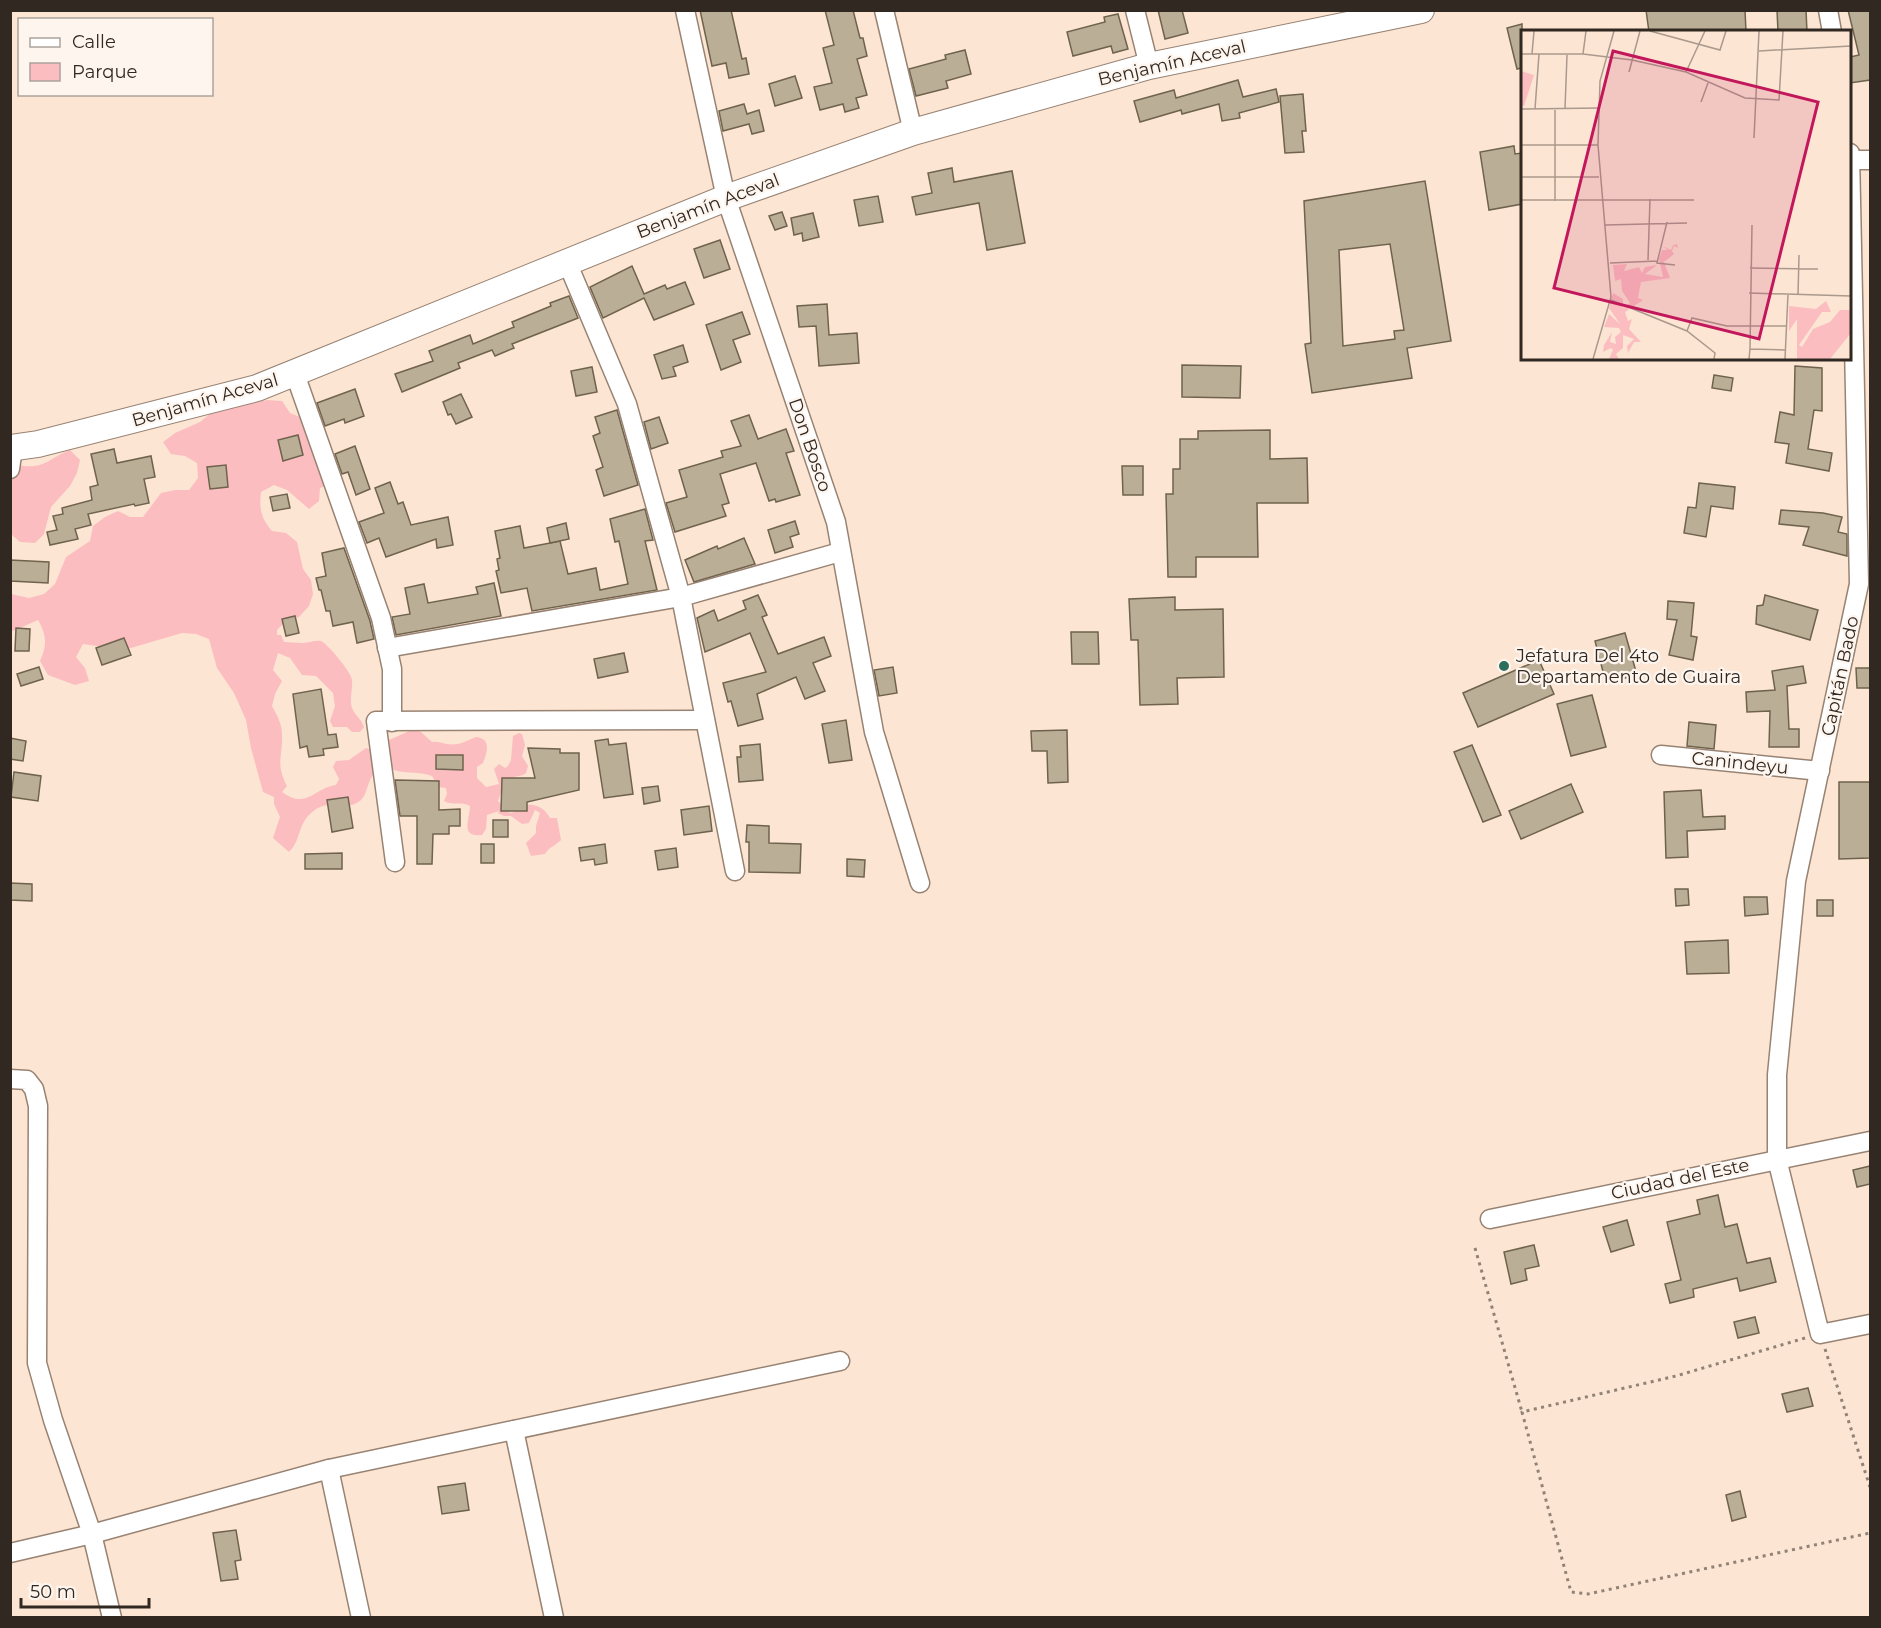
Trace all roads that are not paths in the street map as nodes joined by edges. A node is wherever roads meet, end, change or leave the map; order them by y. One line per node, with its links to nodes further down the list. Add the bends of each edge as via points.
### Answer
1 (685, 10): 12 (street, Don Bosco)
2 (884, 10): 8 (street)
3 (1135, 10): 7 (street)
4 (1421, 10): 7 (street, Benjamín Aceval)
5 (1828, 10): 6 (street)
6 (1832, 30)
7 (1149, 66): 8 (street, Benjamín Aceval)
8 (913, 132): 12 (street, Benjamín Aceval)
9 (1851, 158): 10 (street)
10 (1870, 160)
11 (1851, 187): 17 (street, Capitán Bado)
12 (726, 198): 13 (street, Benjamín Aceval); 16 (street, Don Bosco, via 836,522)
13 (567, 262): 14 (street, Benjamín Aceval); 18 (street, via 627,404)
14 (295, 374): 15 (street, Benjamín Aceval); 19 (street, via 381,618)
15 (11, 455)
16 (840, 552): 18 (street); 26 (street, Don Bosco, via 874,732)
17 (1865, 586): 23 (street, Capitán Bado)
18 (681, 597): 19 (street); 20 (street)
19 (387, 648): 21 (street, via 392,669)
20 (705, 720): 21 (street); 25 (street)
21 (392, 722): 24 (street, via 376,722)
22 (1661, 755): 23 (street, Canindeyu)
23 (1820, 771): 29 (street, Capitán Bado, via 1796,881 1777,1075)
24 (395, 862)
25 (735, 871)
26 (920, 884)
27 (10, 1079): 35 (street, via 27,1080 38,1106 37,1363)
28 (1870, 1141): 29 (street, Ciudad del Este)
29 (1777, 1159): 30 (street, Ciudad del Este); 31 (street, Capitán Bado, via 1820,1334)
30 (1490, 1219)
31 (1870, 1324)
32 (840, 1361): 33 (street)
33 (514, 1430): 34 (street); 39 (street)
34 (329, 1469): 35 (street); 38 (street)
35 (92, 1534): 36 (street); 37 (street)
36 (10, 1553)
37 (111, 1617)
38 (361, 1617)
39 (554, 1617)

